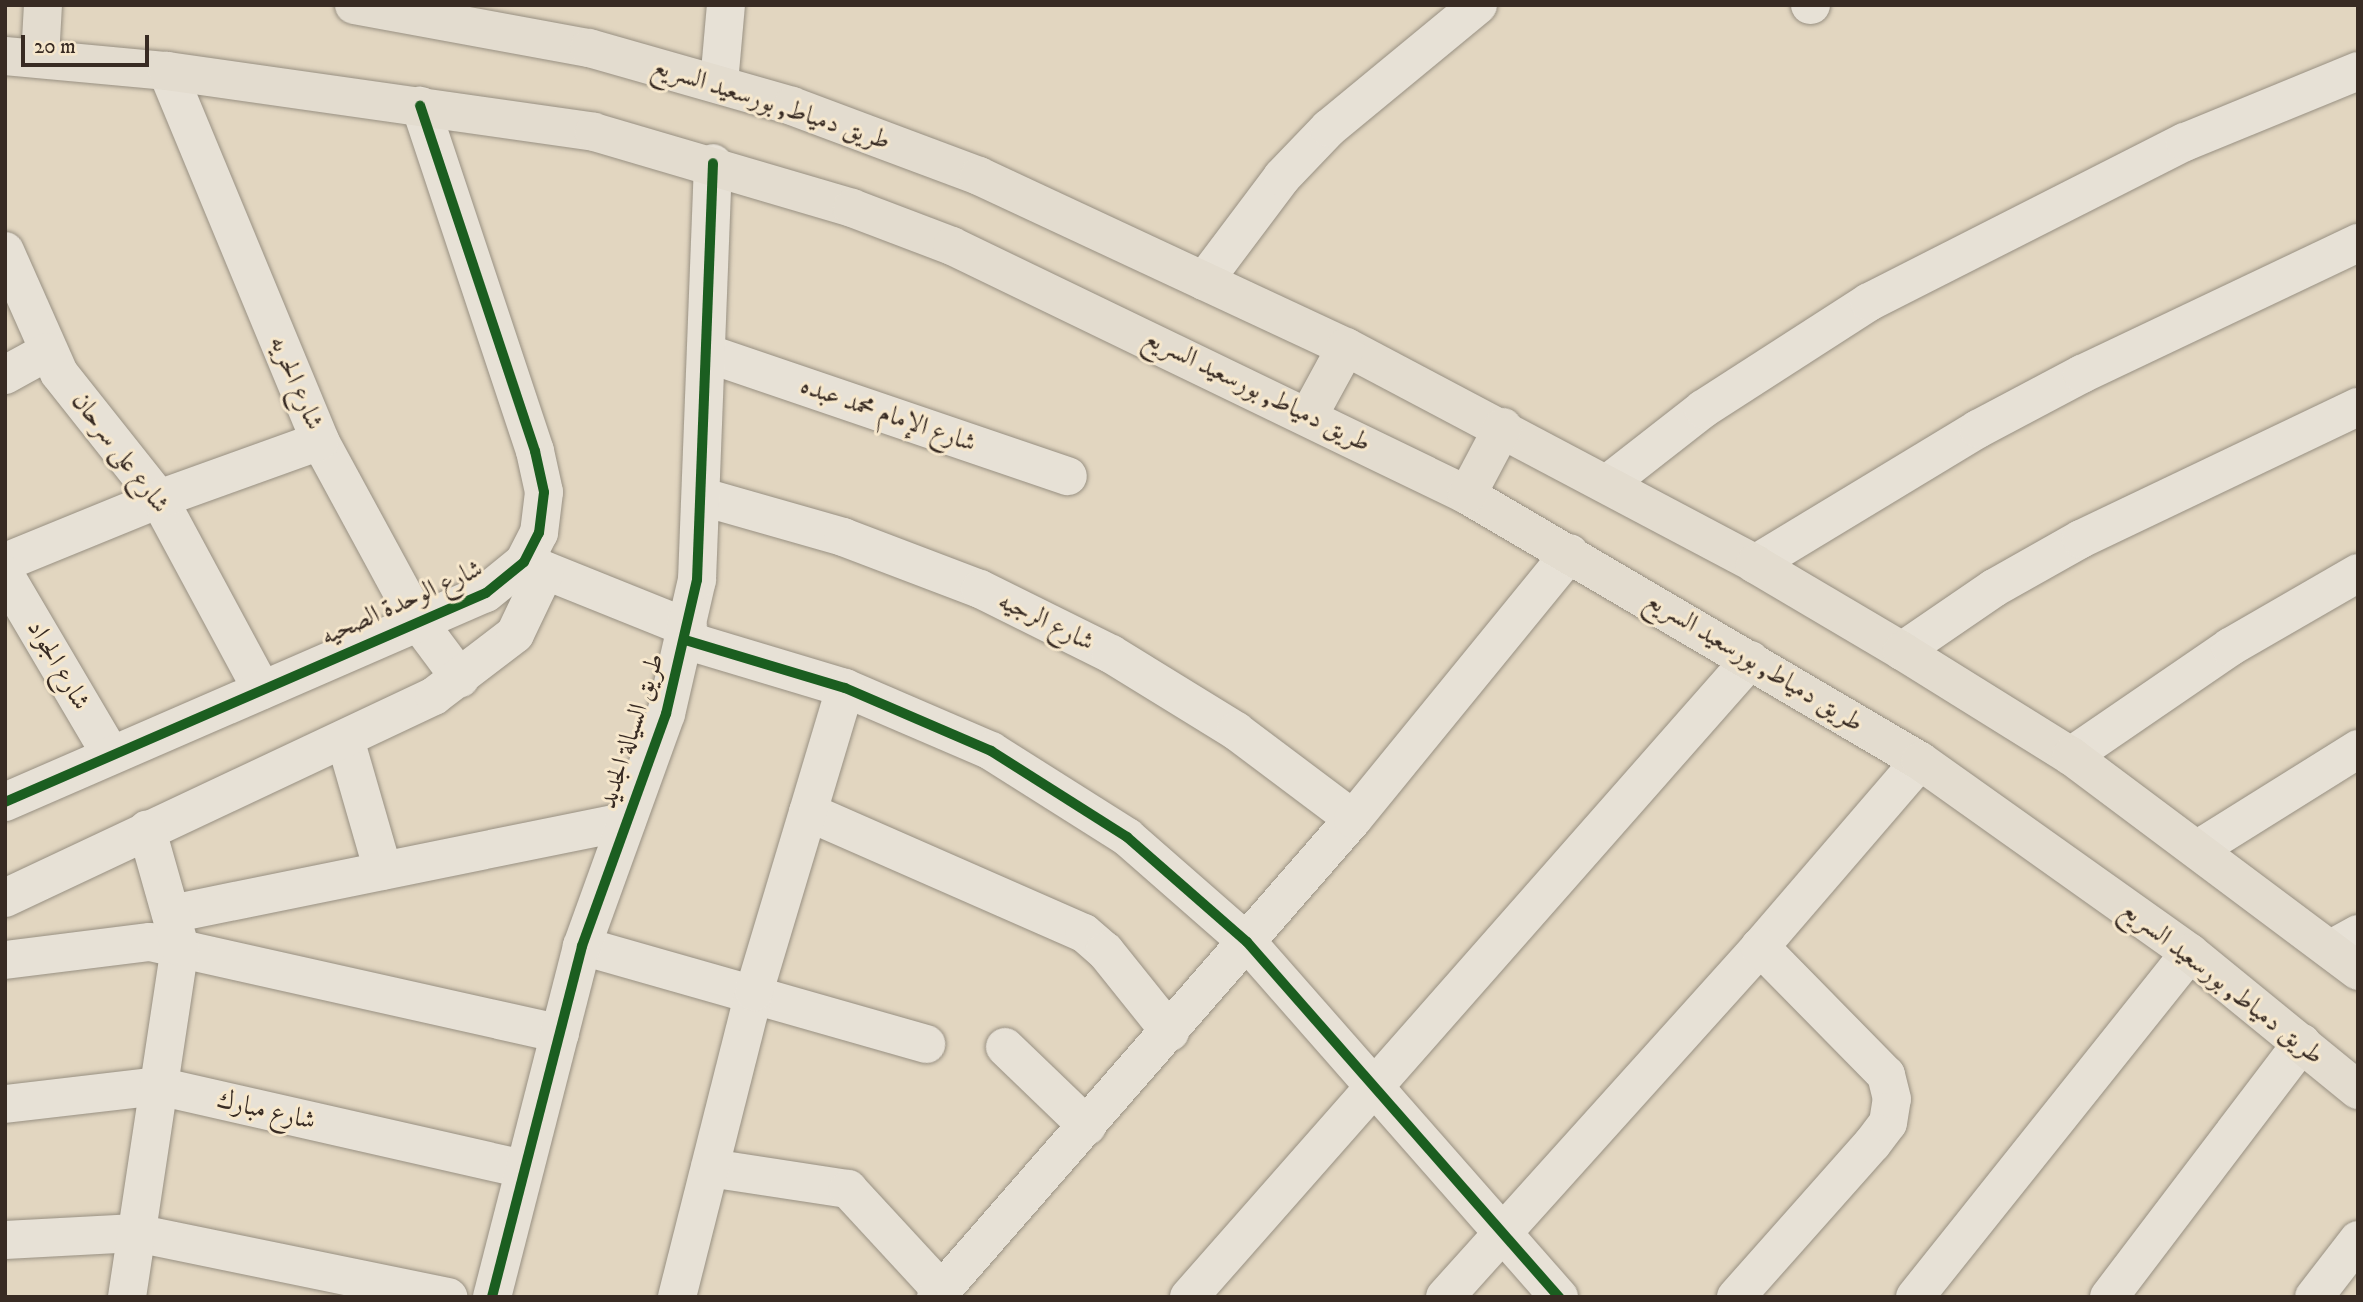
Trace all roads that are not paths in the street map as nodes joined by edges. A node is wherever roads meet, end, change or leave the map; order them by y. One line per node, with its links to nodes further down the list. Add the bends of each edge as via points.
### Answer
1 (43, 5): 5 (highway)
2 (354, 5): 8 (highway, طريق دمياط, بورسعيد السريع, via 589,48)
3 (726, 5): 8 (street)
4 (1478, 5): 13 (street, via 1329,128 1282,177)
5 (22, 57): 6 (highway, طريق دمياط, بورسعيد السريع)
6 (167, 71): 9 (highway, طريق دمياط, بورسعيد السريع); 21 (street, شارع الحريه)
7 (2358, 71): 23 (street, via 2185,142 1869,302 1703,409)
8 (719, 83): 13 (highway, طريق دمياط, بورسعيد السريع, via 979,176)
9 (420, 106): 10 (highway, طريق دمياط, بورسعيد السريع, via 594,132); 30 (street, شارع الوحدة الصحيه, via 536,450 544,492)
10 (713, 163): 16 (street, طريق السيالة الجديد); 19 (highway, طريق دمياط, بورسعيد السريع, via 952,246)
11 (2358, 243): 29 (street, via 2013,411 1886,482)
12 (5, 250): 15 (street, شارع على سرحان)
13 (1204, 281): 14 (highway, طريق دمياط, بورسعيد السريع)
14 (1346, 347): 19 (highway); 20 (highway, طريق دمياط, بورسعيد السريع)
15 (47, 352): 17 (street); 26 (street, شارع على سرحان)
16 (709, 354): 22 (street, شارع الإمام محمد عبده); 25 (street, طريق السيالة الجديد)
17 (5, 374)
18 (2358, 407): 35 (street, via 2081,539 1994,588)
19 (1309, 415): 24 (highway, طريق دمياط, بورسعيد السريع)
20 (1503, 427): 23 (highway, طريق دمياط, بورسعيد السريع); 24 (highway)
21 (320, 441): 26 (street); 33 (street, شارع الحريه)
22 (1068, 476)
23 (1607, 484): 29 (highway, طريق دمياط, بورسعيد السريع)
24 (1467, 495): 27 (highway, طريق دمياط, بورسعيد السريع)
25 (702, 497): 34 (street, طريق السيالة الجديد, via 697,580); 47 (street, شارع الرجيه, via 843,537 980,590 1099,648 1236,731)
26 (159, 499): 28 (street); 39 (street, شارع على سرحان)
27 (1570, 553): 36 (highway, طريق دمياط, بورسعيد السريع); 47 (street)
28 (5, 562)
29 (1755, 564): 35 (highway, طريق دمياط, بورسعيد السريع)
30 (535, 566): 33 (street, شارع الوحدة الصحيه); 34 (street); 37 (street, via 515,634)
31 (2358, 573): 43 (street, via 2230,647)
32 (5, 575): 42 (street, شارع الجواد)
33 (419, 623): 37 (street, شارع الحريه); 39 (street, شارع الوحدة الصحيه)
34 (686, 634): 38 (street); 48 (street, طريق السيالة الجديد, via 666,714)
35 (1902, 651): 43 (highway, طريق دمياط, بورسعيد السريع)
36 (1750, 660): 44 (highway, طريق دمياط, بورسعيد السريع); 67 (street)
37 (460, 678): 40 (street, via 434,696)
38 (845, 688): 46 (street); 54 (street, via 991,751 1127,837)
39 (262, 690): 42 (street, شارع الوحدة الصحيه)
40 (345, 739): 49 (street); 51 (street)
41 (2358, 749): 50 (street)
42 (111, 755): 45 (street, شارع الوحدة الصحيه)
43 (2071, 756): 50 (highway, طريق دمياط, بورسعيد السريع)
44 (1920, 761): 56 (street); 58 (highway, طريق دمياط, بورسعيد السريع)
45 (5, 802)
46 (808, 812): 60 (street); 61 (street, via 1084,933 1105,951)
47 (1353, 819): 54 (street)
48 (627, 821): 51 (street); 55 (street, طريق السيالة الجديد)
49 (147, 830): 52 (street); 53 (street)
50 (2198, 849): 57 (highway, طريق دمياط, بورسعيد السريع)
51 (383, 871): 53 (street)
52 (5, 898)
53 (175, 931): 59 (street); 62 (street); 66 (street)
54 (1247, 942): 61 (street); 67 (street)
55 (582, 946): 60 (street); 62 (street, طريق السيالة الجديد)
56 (1760, 947): 74 (street); 85 (street, via 1886,1075 1892,1099 1888,1123 1872,1144)
57 (2349, 951)
58 (2190, 953): 63 (highway, طريق دمياط, بورسعيد السريع); 86 (street)
59 (5, 960)
60 (754, 992): 64 (street); 71 (street)
61 (1170, 1031): 70 (street)
62 (559, 1034): 72 (street, طريق السيالة الجديد)
63 (2302, 1043): 68 (highway, طريق دمياط, بورسعيد السريع); 87 (street)
64 (926, 1044)
65 (1005, 1047): 70 (street)
66 (158, 1086): 69 (street, شارع مبارك); 72 (street, شارع مبارك); 73 (street)
67 (1376, 1089): 74 (street); 82 (street)
68 (2358, 1090)
69 (5, 1104)
70 (1087, 1126): 77 (street)
71 (710, 1168): 77 (street, via 848,1189); 81 (street)
72 (524, 1169): 80 (street, طريق السيالة الجديد)
73 (136, 1233): 75 (street); 78 (street); 79 (street)
74 (1503, 1233): 83 (street); 84 (street)
75 (5, 1240)
76 (2358, 1240): 88 (street)
77 (954, 1291)
78 (127, 1297)
79 (449, 1297)
80 (492, 1297)
81 (677, 1297)
82 (1189, 1297)
83 (1445, 1297)
84 (1559, 1297)
85 (1736, 1297)
86 (1915, 1297)
87 (2109, 1297)
88 (2314, 1297)

